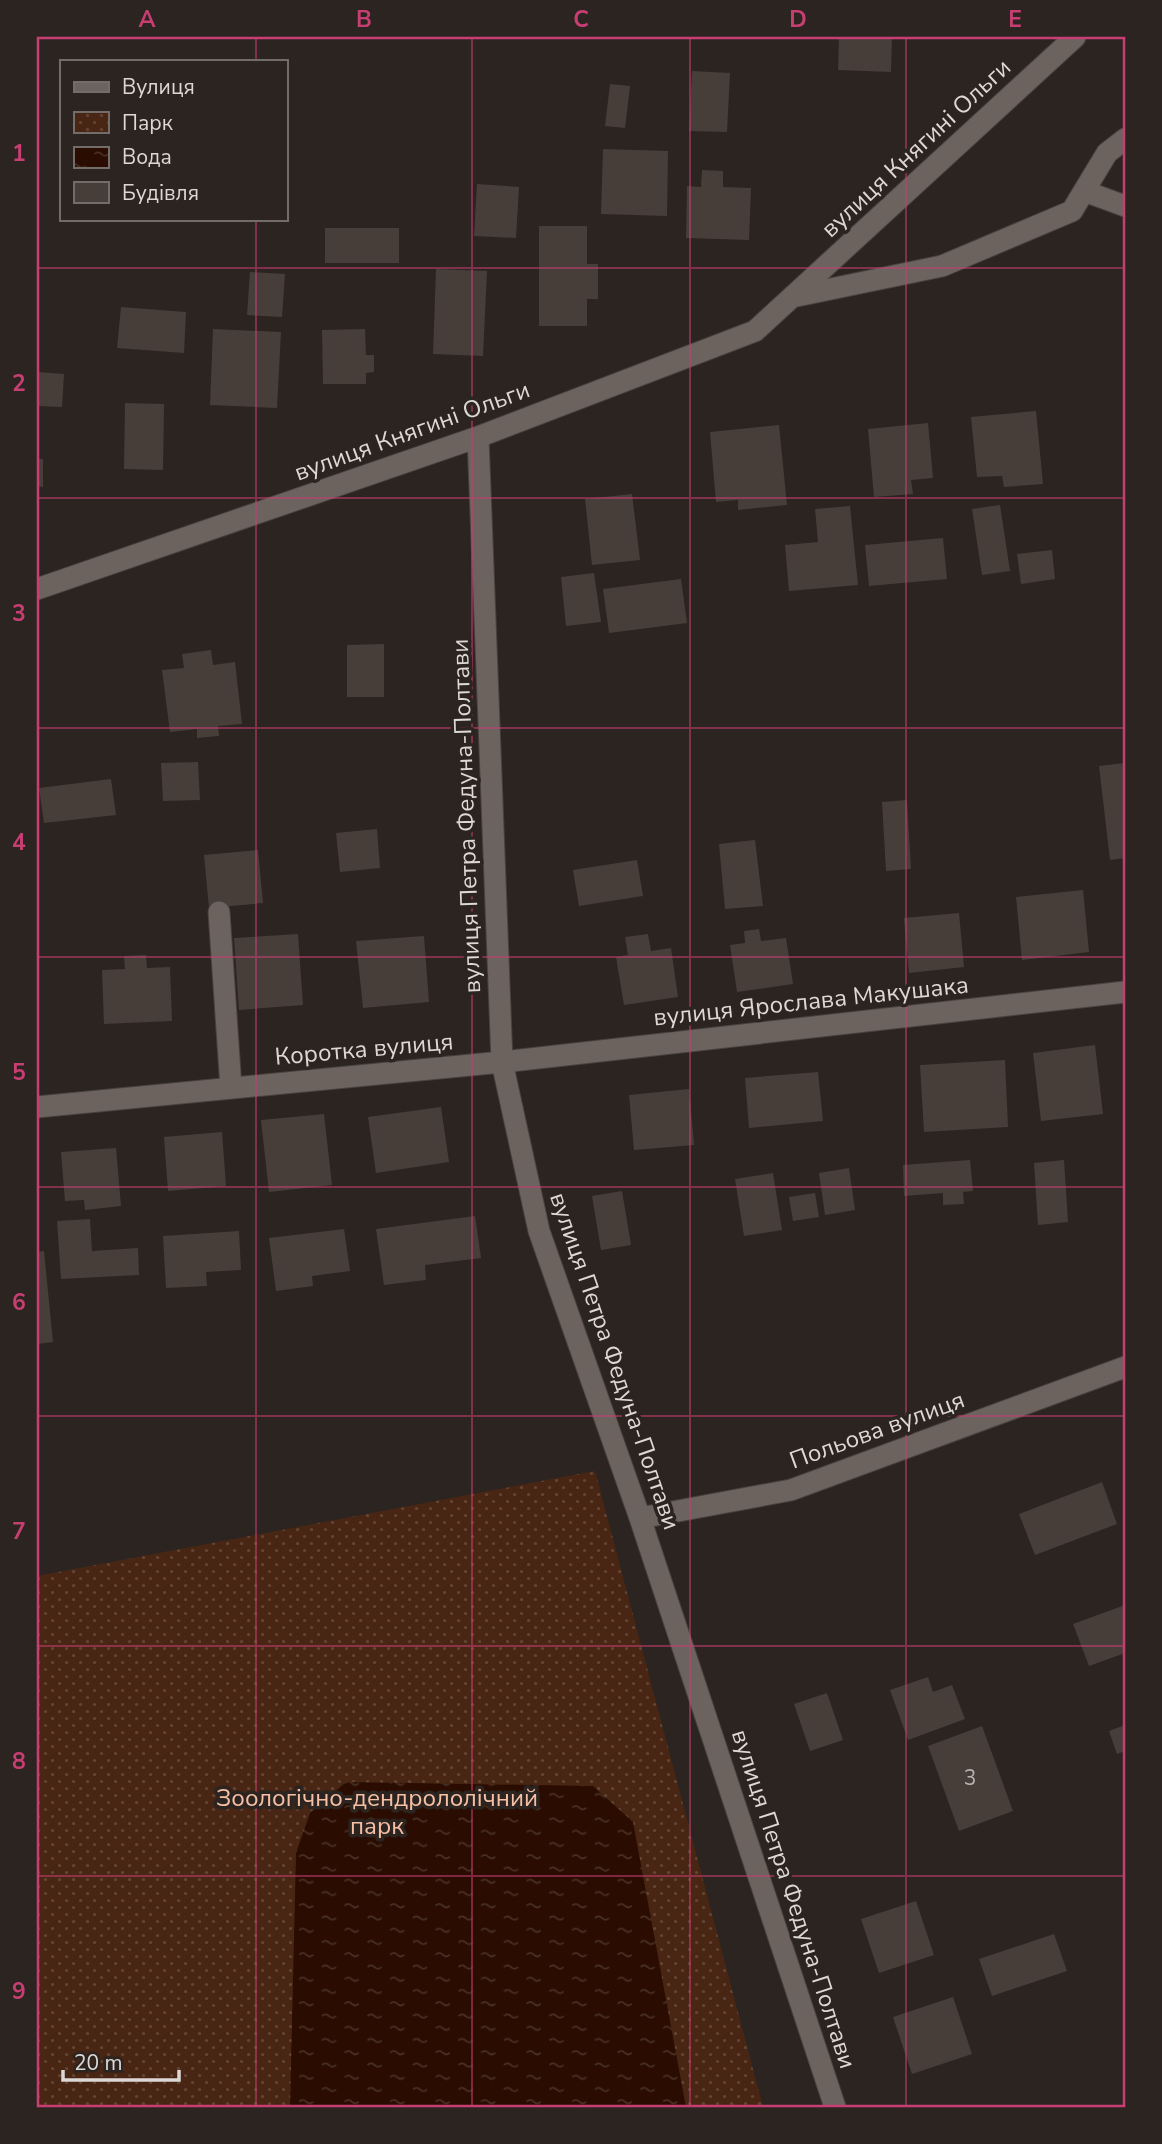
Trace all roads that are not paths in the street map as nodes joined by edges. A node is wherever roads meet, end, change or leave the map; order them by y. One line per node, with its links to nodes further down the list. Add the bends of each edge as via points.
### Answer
1 (1074, 37): 5 (street, вулиця Княгині Ольги)
2 (1125, 139): 3 (street, via 1107,153)
3 (1084, 191): 4 (street); 5 (street, via 1072,211 942,266)
4 (1125, 206)
5 (792, 297): 6 (street, вулиця Княгині Ольги, via 755,331)
6 (478, 437): 7 (street, вулиця Княгині Ольги); 10 (street, вулиця Петра Федуна-Полтави)
7 (37, 589)
8 (219, 912): 11 (street)
9 (1125, 992): 10 (street, вулиця Ярослава Макушака)
10 (502, 1062): 11 (street, Коротка вулиця); 14 (street, вулиця Петра Федуна-Полтави, via 539,1231)
11 (231, 1088): 12 (street, Коротка вулиця)
12 (37, 1107)
13 (1125, 1367): 14 (street, Польова вулиця, via 791,1490)
14 (640, 1518): 15 (street, вулиця Петра Федуна-Полтави)
15 (835, 2107)

